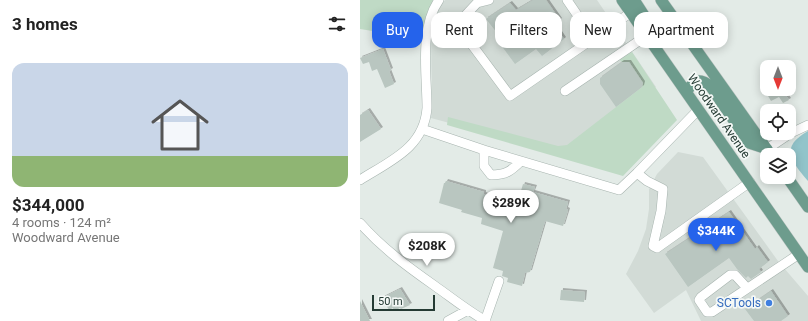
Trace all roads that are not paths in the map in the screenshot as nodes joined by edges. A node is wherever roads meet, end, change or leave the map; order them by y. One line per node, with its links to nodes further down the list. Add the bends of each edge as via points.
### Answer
1 (439, 0): 18 (street, via 434,8 428,31 427,108)
2 (489, 0): 11 (street, via 477,3 463,18 461,30 510,96)
3 (567, 0): 7 (street)
4 (622, 0): 6 (main road)
5 (661, 0): 9 (main road, Woodward Avenue)
6 (634, 6): 8 (street)
7 (575, 12)
8 (626, 12)
9 (669, 12)
10 (634, 44): 14 (street)
11 (579, 48)
12 (660, 48): 15 (main road, Woodward Avenue)
13 (694, 48): 20 (main road, Woodward Avenue)
14 (564, 91)
15 (686, 92): 16 (main road, Woodward Avenue); 19 (main road, via 696,81 706,83 749,143)
16 (699, 109): 24 (street); 26 (main road, Woodward Avenue)
17 (808, 125): 21 (street, via 791,133)
18 (422, 129): 22 (street); 25 (street, via 403,152)
19 (760, 148)
20 (766, 148)
21 (774, 148)
22 (484, 150): 23 (street); 23 (street, via 484,166 491,175 503,175)
23 (521, 161): 24 (street, via 619,190)
24 (638, 173): 26 (street, via 663,189 653,246 656,248)
25 (360, 180)
26 (750, 182): 30 (main road, Woodward Avenue)
27 (792, 184): 28 (main road)
28 (808, 207)
29 (360, 223): 34 (street, via 390,252)
30 (799, 254): 31 (main road, Woodward Avenue); 33 (street)
31 (808, 266)
32 (499, 281): 36 (street)
33 (747, 288): 33 (street, via 712,312 707,312 699,300 730,275 735,275)
34 (468, 310): 35 (street); 36 (street)
35 (448, 321)
36 (485, 321)

